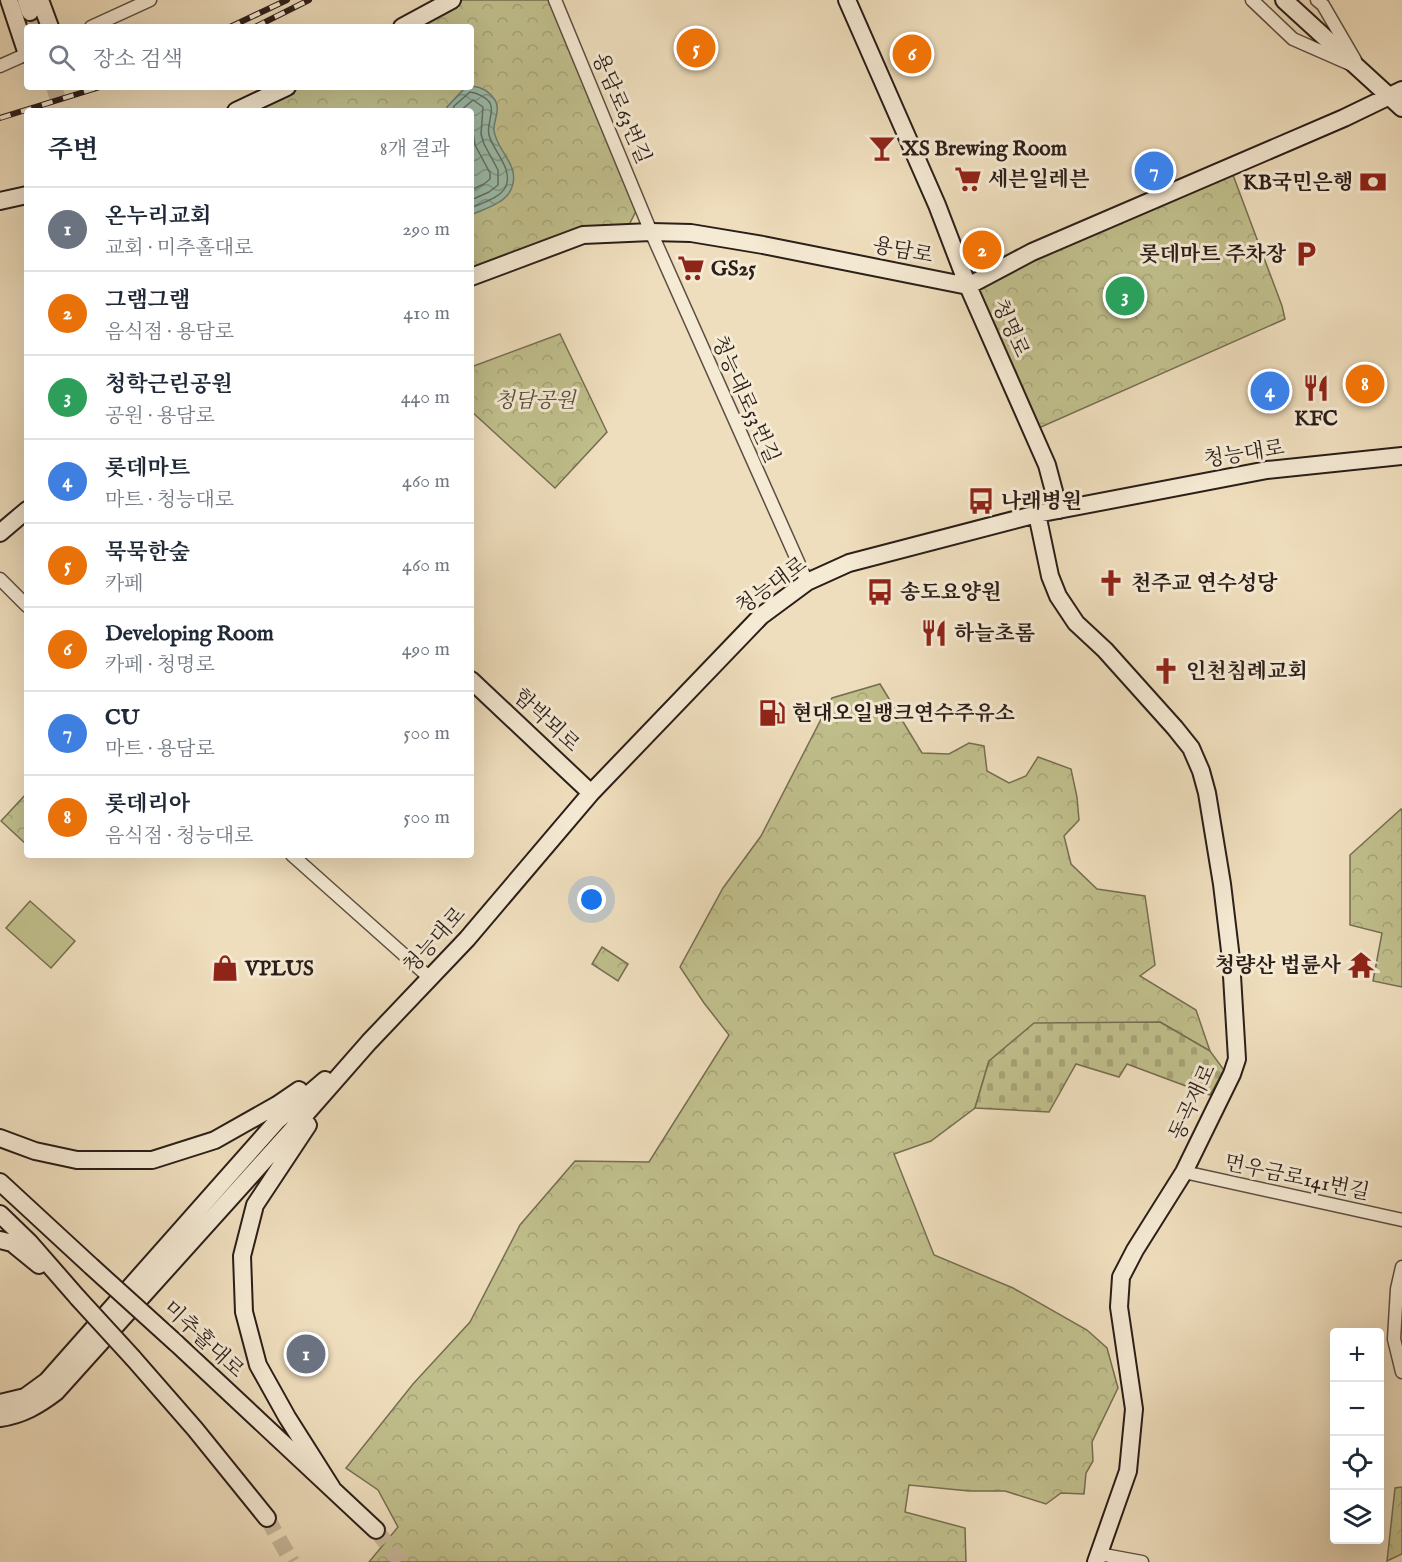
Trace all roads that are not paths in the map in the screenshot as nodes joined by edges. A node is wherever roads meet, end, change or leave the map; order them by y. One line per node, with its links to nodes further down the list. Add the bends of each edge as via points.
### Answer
1 (9, 0): 13 (main road)
2 (150, 0): 11 (street)
3 (452, 0): 12 (main road)
4 (555, 0): 23 (street, 용담로63번길)
5 (847, 0): 25 (main road, 청명로, via 937,205)
6 (1252, 0): 16 (street, via 1293,39)
7 (1284, 0): 16 (main road)
8 (1317, 0): 16 (street)
9 (32, 4): 10 (main road)
10 (48, 24)
11 (98, 24)
12 (408, 24)
13 (24, 45)
14 (24, 55): 15 (street)
15 (0, 66)
16 (1360, 69): 18 (main road)
17 (281, 90): 19 (main road)
18 (1396, 93): 20 (main road); 25 (main road, via 1032,252)
19 (242, 108)
20 (1402, 108)
21 (24, 196): 22 (main road)
22 (0, 201)
23 (651, 232): 24 (main road, 용담로, via 583,235); 25 (main road, 용담로, via 691,233 763,245); 32 (street, 청능대로53번길)
24 (474, 276)
25 (968, 286): 27 (main road, 청명로, via 1047,465)
26 (1402, 456): 27 (main road, 청능대로, via 1267,470)
27 (1059, 510): 29 (main road, 청능대로)
28 (24, 513): 30 (main road)
29 (1037, 514): 32 (main road, 청능대로, via 849,563); 40 (main road, 동곡재로, via 1058,596 1076,622 1191,748 1207,793 1228,937 1237,1059)
30 (0, 533)
31 (0, 579): 33 (street)
32 (807, 582): 35 (main road, 청능대로, via 761,616)
33 (24, 603)
34 (474, 683): 35 (main road, 함박뫼로)
35 (591, 793): 37 (main road, 청능대로)
36 (295, 858): 37 (street)
37 (430, 978): 38 (main road, 청능대로)
38 (369, 1042): 39 (main road, via 277,1105 215,1140 152,1160 77,1160); 48 (main road, via 277,1121 47,1381 25,1397); 49 (main road, via 56,1392 36,1407); 50 (main road, via 327,1094 255,1205 242,1256 244,1312 258,1365)
39 (0, 1138)
40 (1184, 1172): 43 (street, 먼우금로141번길); 53 (main road, 동곡재로, via 1121,1277 1119,1307 1134,1409 1128,1471)
41 (0, 1182): 50 (main road, 미추홀대로, bridge)
42 (0, 1214): 46 (main road)
43 (1402, 1220)
44 (0, 1240): 46 (main road, via 12,1243)
45 (1402, 1267): 47 (street, via 1394,1339)
46 (78, 1298): 51 (main road, bridge, via 195,1429)
47 (1402, 1372)
48 (0, 1403)
49 (0, 1418)
50 (332, 1488): 52 (main road, 미추홀대로)
51 (267, 1518)
52 (376, 1530)
53 (1098, 1558): 54 (street)
54 (1142, 1562)

